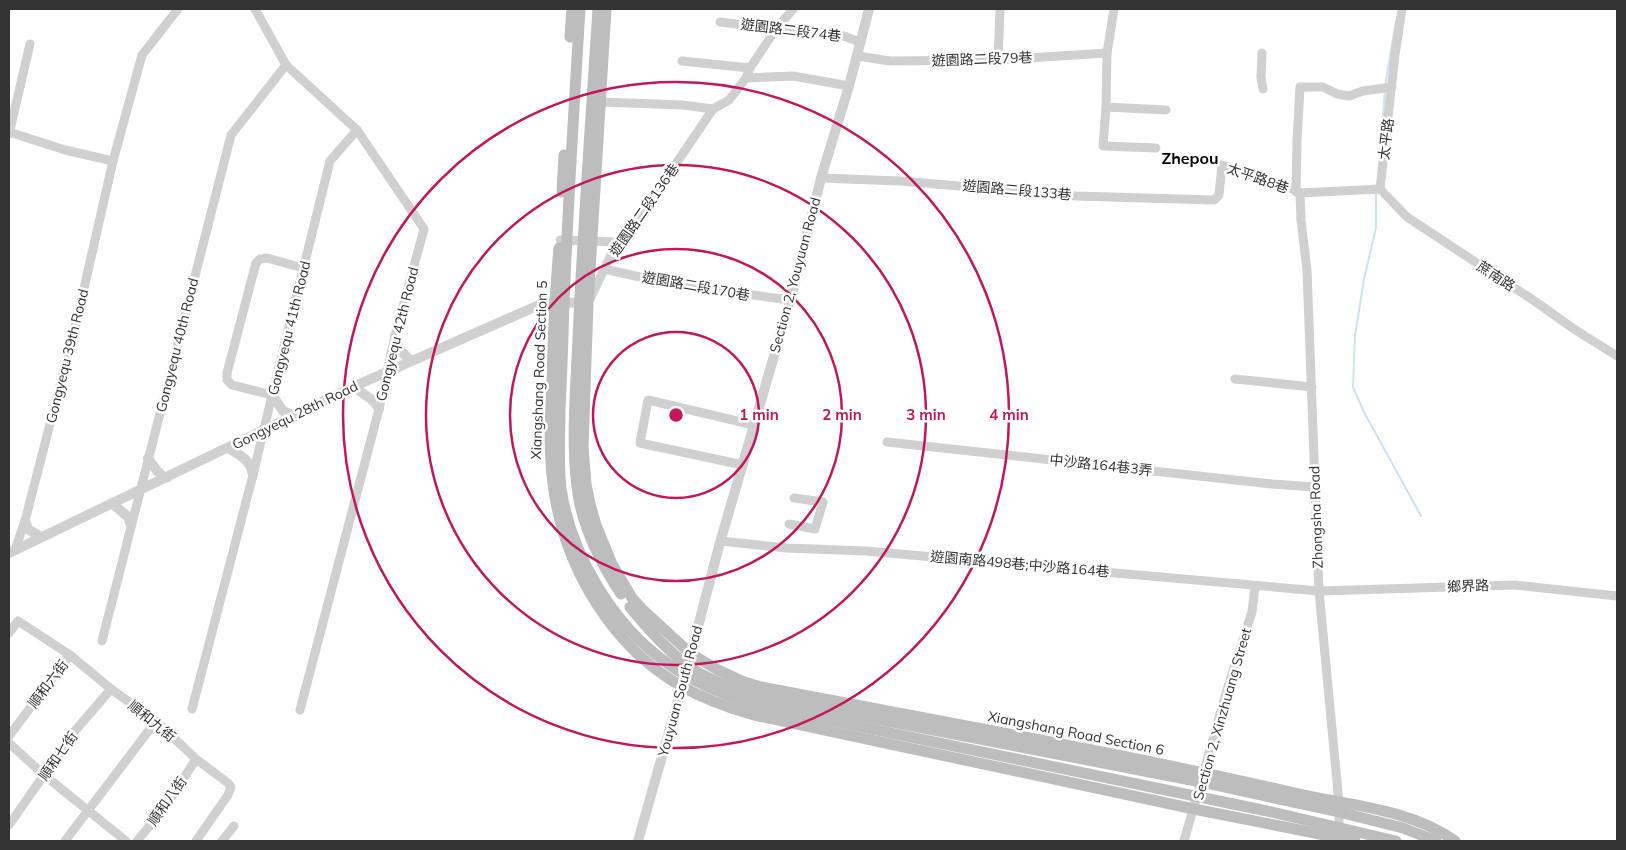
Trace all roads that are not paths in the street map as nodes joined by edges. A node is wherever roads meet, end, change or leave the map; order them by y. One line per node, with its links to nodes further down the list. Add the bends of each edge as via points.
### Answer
1 (178, 9): 34 (street, Gongyequ 39th Road, via 142,55)
2 (255, 9): 21 (street, Gongyequ 42th Road)
3 (572, 9): 39 (main road, Xiangshang Road Section 5)
4 (580, 9): 39 (main road, Xiangshang Road Section 5)
5 (598, 9): 40 (main road)
6 (606, 9): 27 (main road)
7 (792, 9): 13 (street)
8 (869, 9): 14 (street, Section 2, Youyuan Road)
9 (1000, 9): 19 (street)
10 (1114, 9): 16 (street)
11 (1402, 9): 25 (street, 太平路)
12 (720, 22): 13 (street, 遊園路二段74巷)
13 (776, 29): 14 (street, 遊園路二段74巷, via 838,34); 22 (street)
14 (860, 42): 18 (street, Section 2, Youyuan Road)
15 (30, 44): 32 (street)
16 (1106, 53): 19 (street, 遊園路二段79巷); 28 (street)
17 (1262, 53): 26 (street)
18 (858, 56): 19 (street, 遊園路二段79巷, via 890,61); 24 (street, Section 2, Youyuan Road)
19 (998, 60)
20 (682, 61): 22 (street)
21 (286, 65): 31 (street, Gongyequ 42th Road); 61 (street, Gongyequ 40th Road, via 231,135)
22 (750, 68): 23 (street)
23 (746, 78): 24 (street, via 793,76); 29 (street, via 729,100)
24 (849, 86): 35 (street, Section 2, Youyuan Road)
25 (1392, 87): 36 (street, 太平路); 37 (street, Zhongsha Road, via 1349,96 1323,88 1300,86)
26 (1263, 88)
27 (600, 102): 29 (street); 40 (main road)
28 (1106, 107): 30 (street); 33 (street, via 1102,146)
29 (713, 109): 41 (street, 遊園路二段136巷)
30 (1166, 110)
31 (357, 130): 42 (street, Gongyequ 41th Road, via 330,161); 47 (street, Gongyequ 42th Road, via 424,229)
32 (9, 133): 34 (street)
33 (1156, 148)
34 (113, 161): 69 (street, Gongyequ 39th Road)
35 (821, 178): 38 (street, 遊園路二段133巷, via 917,182 1076,196); 44 (street, Section 2, Youyuan Road)
36 (1380, 189): 37 (street); 48 (street, 蔗南路, via 1407,217)
37 (1298, 192): 38 (street, 太平路8巷, via 1222,165 1219,195); 53 (street, Zhongsha Road, via 1308,270)
38 (1214, 200)
39 (563, 240): 40 (street); 45 (main road, Xiangshang Road Section 5)
40 (588, 242): 41 (street); 46 (main road)
41 (617, 242): 43 (street, 遊園路二段136巷)
42 (303, 268): 54 (street, Gongyequ 41th Road); 54 (street, via 266,258 256,263 227,373 232,385)
43 (604, 270): 44 (street, 遊園路二段170巷, via 667,283); 46 (street, 遊園路二段136巷)
44 (790, 300): 57 (street, Section 2, Youyuan Road)
45 (560, 301): 46 (street, Gongyequ 28th Road); 49 (street, Gongyequ 28th Road, via 546,302); 81 (main road, Xiangshang Road Section 5, via 561,488 573,533 592,578 610,605 642,643 666,663)
46 (584, 302): 81 (main road, via 576,452 581,507 604,568 628,605)
47 (395, 336): 49 (street, via 400,350); 50 (street, Gongyequ 42th Road)
48 (1617, 356)
49 (410, 360): 50 (street, Gongyequ 28th Road)
50 (386, 372): 52 (street, Gongyequ 28th Road); 55 (street, Gongyequ 42th Road)
51 (1235, 379): 53 (street)
52 (355, 386): 55 (street); 56 (street, Gongyequ 28th Road)
53 (1312, 387): 65 (street, Zhongsha Road)
54 (272, 395): 56 (street, via 283,411); 58 (street, Gongyequ 41th Road)
55 (379, 409): 84 (street, Gongyequ 42th Road)
56 (295, 416): 58 (street, Gongyequ 28th Road)
57 (754, 425): 62 (street, Section 2, Youyuan Road); 62 (street, via 648,400 640,443)
58 (264, 431): 60 (street, Gongyequ 28th Road); 63 (street, Gongyequ 41th Road)
59 (887, 442): 65 (street, 中沙路164巷3弄)
60 (228, 448): 63 (street, via 247,460); 64 (street, Gongyequ 28th Road)
61 (148, 458): 64 (street, via 160,474); 66 (street, Gongyequ 40th Road)
62 (743, 466): 73 (street, Section 2, Youyuan Road)
63 (253, 475): 83 (street, Gongyequ 41th Road)
64 (168, 477): 66 (street, Gongyequ 28th Road)
65 (1314, 487): 76 (street, Zhongsha Road)
66 (141, 490): 68 (street, Gongyequ 28th Road); 71 (street, Gongyequ 40th Road)
67 (794, 498): 70 (street, via 823,502 815,529)
68 (112, 503): 71 (street, via 128,517); 72 (street, Gongyequ 28th Road)
69 (25, 521): 72 (street, via 31,532); 74 (street, Gongyequ 39th Road)
70 (789, 524)
71 (131, 525): 79 (street, Gongyequ 40th Road)
72 (44, 536): 74 (street, Gongyequ 28th Road)
73 (721, 541): 75 (street, 遊園南路498巷;中沙路164巷); 81 (street, Youyuan South Road)
74 (12, 551)
75 (1255, 586): 76 (street, 遊園南路498巷;中沙路164巷); 90 (street, Section 2, Xinzhuang Street, via 1252,612)
76 (1319, 591): 77 (street, 鄉界路, via 1515,585); 92 (street, Zhongsha Road)
77 (1617, 596)
78 (9, 633): 80 (street, 順和九街, via 18,621)
79 (102, 641)
80 (70, 655): 82 (street, 順和九街); 86 (street, 順和六街)
81 (686, 670): 90 (main road, Xiangshang Road Section 6, via 758,696); 91 (main road, via 705,686 756,705); 102 (street, Youyuan South Road)
82 (111, 689): 85 (street, 順和九街); 89 (street, 順和七街, via 74,732)
83 (192, 709)
84 (300, 710)
85 (156, 721): 88 (street, 順和九街); 93 (street)
86 (9, 736)
87 (9, 743): 89 (street)
88 (196, 759): 99 (street, 順和八街, via 165,807); 100 (street, 順和九街, via 231,787)
89 (44, 775): 93 (street); 94 (street, 順和七街)
90 (1203, 777): 91 (street, Section 2, Xinzhuang Street); 92 (main road, Xiangshang Road Section 6)
91 (1196, 803): 96 (main road); 103 (street, Section 2, Xinzhuang Street)
92 (1339, 807): 96 (street, Zhongsha Road); 106 (main road, Xiangshang Road Section 6); 107 (main road, Xiangshang Road Section 6, via 1398,814 1442,832)
93 (87, 810): 97 (street); 98 (street)
94 (9, 825)
95 (234, 826): 101 (street)
96 (1340, 835): 104 (main road); 105 (main road)
97 (65, 841)
98 (126, 841)
99 (137, 841)
100 (196, 841)
101 (222, 841)
102 (638, 841)
103 (1184, 841)
104 (1355, 841)
105 (1396, 841)
106 (1436, 841)
107 (1455, 841)

